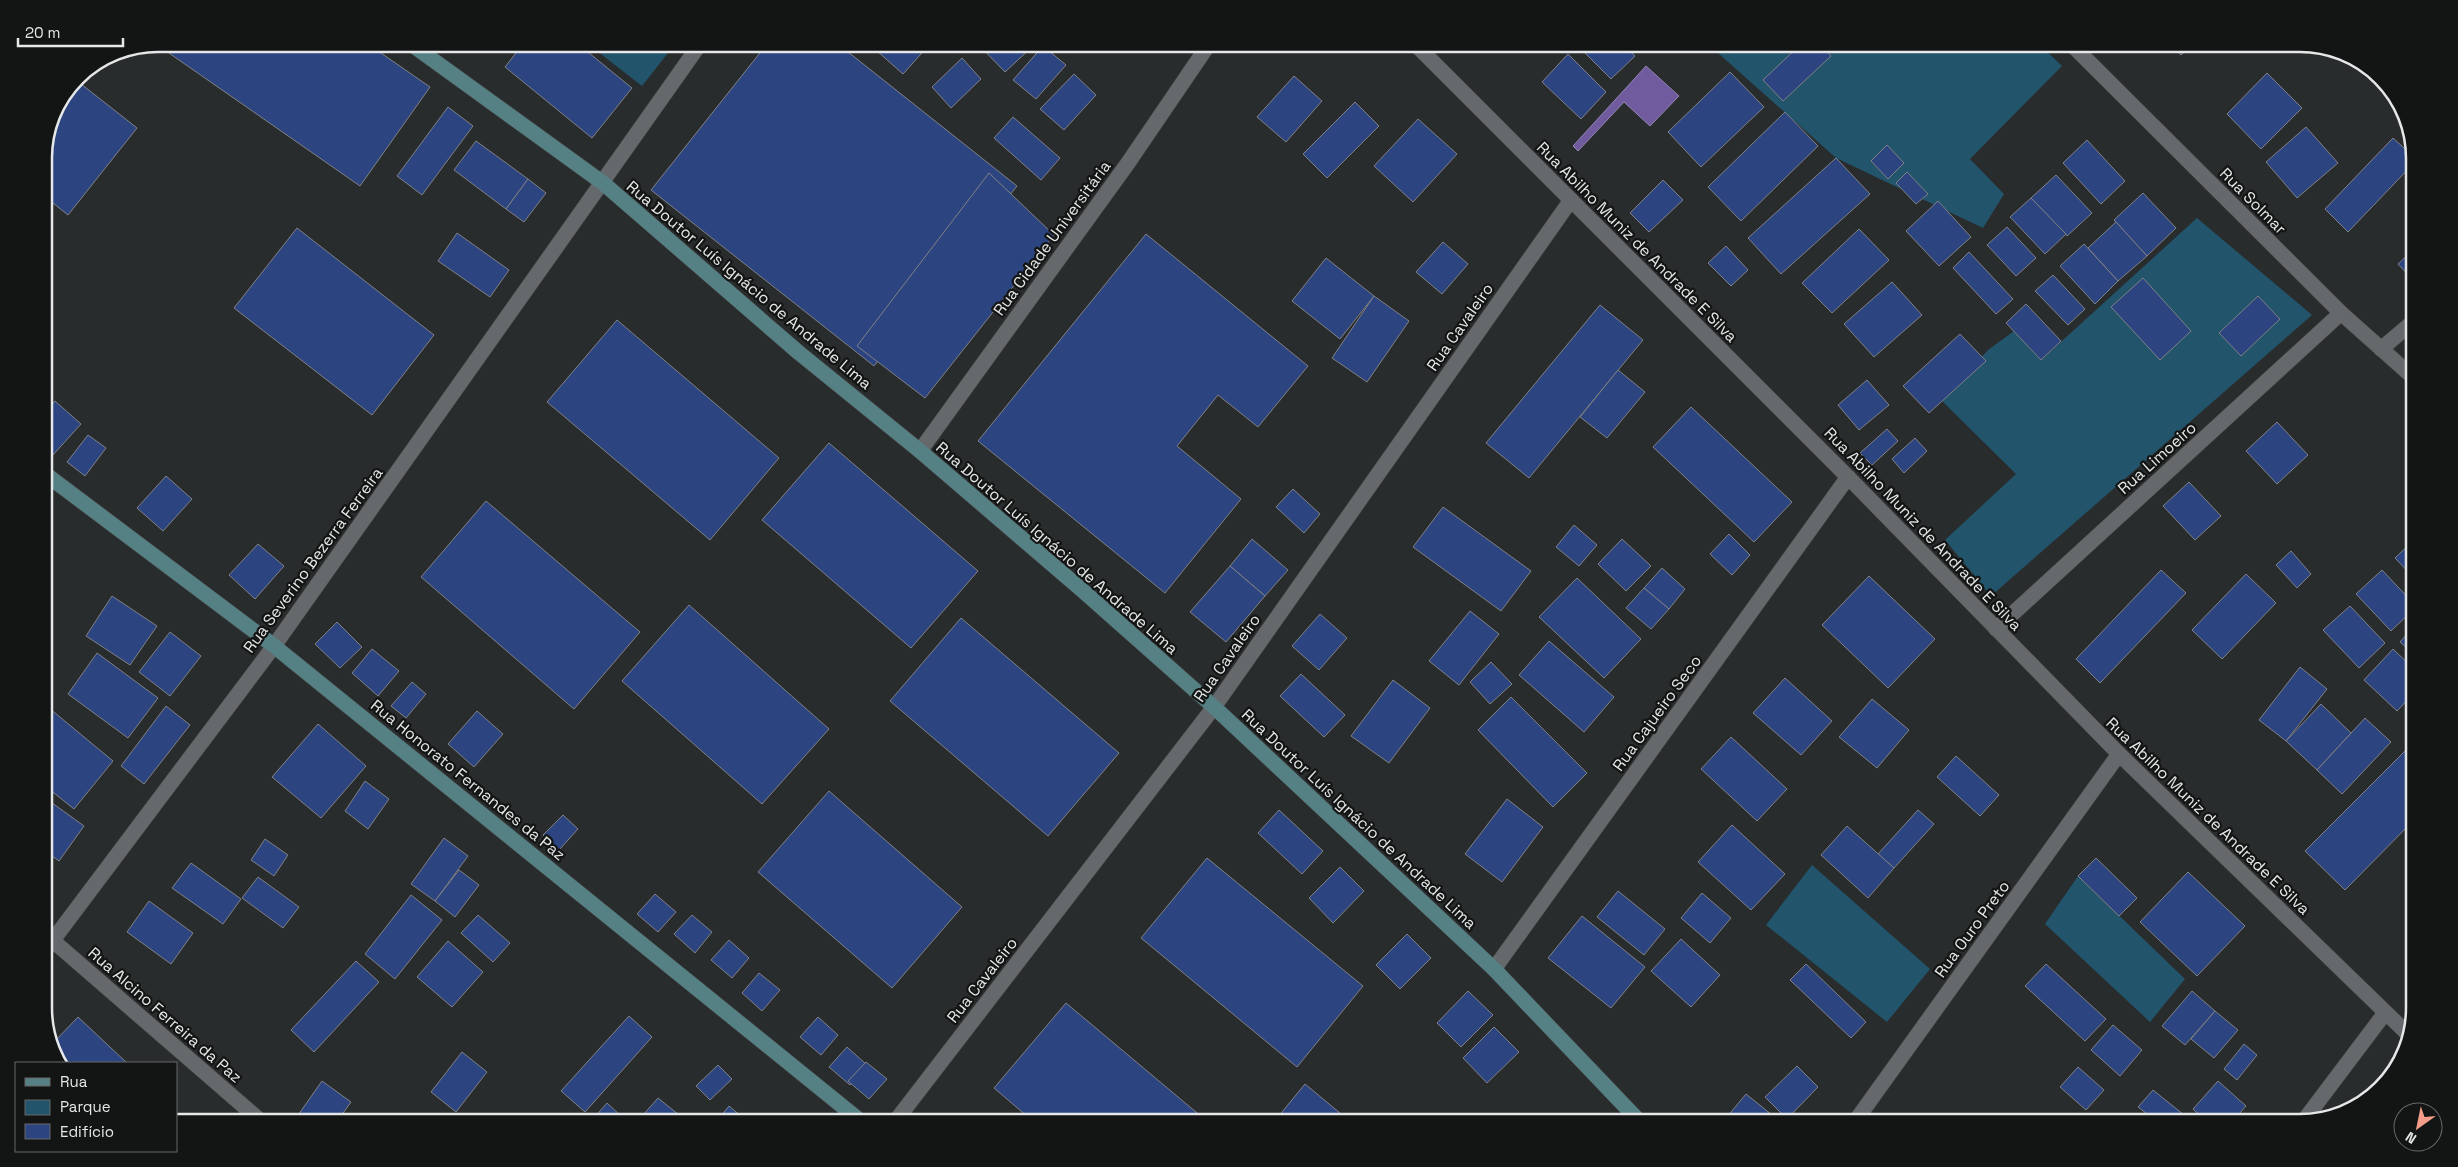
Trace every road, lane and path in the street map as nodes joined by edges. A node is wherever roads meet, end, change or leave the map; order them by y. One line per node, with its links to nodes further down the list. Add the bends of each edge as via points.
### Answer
1 (422, 52): 6 (main road, Rua Doutor Luís Ignácio de Andrade Lima)
2 (694, 52): 6 (street, Rua Severino Bezerra Ferreira)
3 (1204, 52): 12 (street, Rua Cidade Universitária, via 1128,163)
4 (1423, 52): 7 (street, Rua Abilho Muniz de Andrade E Silva)
5 (2080, 52): 8 (street, Rua Solmar)
6 (603, 183): 12 (main road, Rua Doutor Luís Ignácio de Andrade Lima, via 798,352); 16 (street, Rua Severino Bezerra Ferreira)
7 (1571, 200): 13 (street, Rua Abilho Muniz de Andrade E Silva); 17 (street, Rua Cavaleiro)
8 (2341, 313): 10 (street, Rua Solmar); 15 (street, Rua Limoeiro)
9 (2405, 328): 10 (street)
10 (2381, 349): 11 (street, Rua Solmar)
11 (2405, 370)
12 (920, 451): 17 (main road, Rua Doutor Luís Ignácio de Andrade Lima)
13 (1848, 477): 15 (street, Rua Abilho Muniz de Andrade E Silva); 21 (street, Rua Cajueiro Seco)
14 (53, 480): 16 (main road, Rua Honorato Fernandes da Paz)
15 (1996, 629): 18 (street, Rua Abilho Muniz de Andrade E Silva)
16 (274, 646): 19 (street, Rua Severino Bezerra Ferreira); 25 (main road, Rua Honorato Fernandes da Paz)
17 (1214, 707): 21 (main road, Rua Doutor Luís Ignácio de Andrade Lima); 26 (street, Rua Cavaleiro)
18 (2119, 754): 22 (street, Rua Abilho Muniz de Andrade E Silva); 28 (street, Rua Ouro Preto)
19 (53, 934)
20 (53, 947): 24 (street, Rua Alcino Ferreira da Paz)
21 (1494, 969): 27 (main road, Rua Doutor Luís Ignácio de Andrade Lima)
22 (2385, 1013): 23 (street, Rua Abilho Muniz de Andrade E Silva); 29 (street)
23 (2403, 1029)
24 (252, 1114)
25 (852, 1114)
26 (901, 1114)
27 (1632, 1114)
28 (1860, 1114)
29 (2308, 1114)

